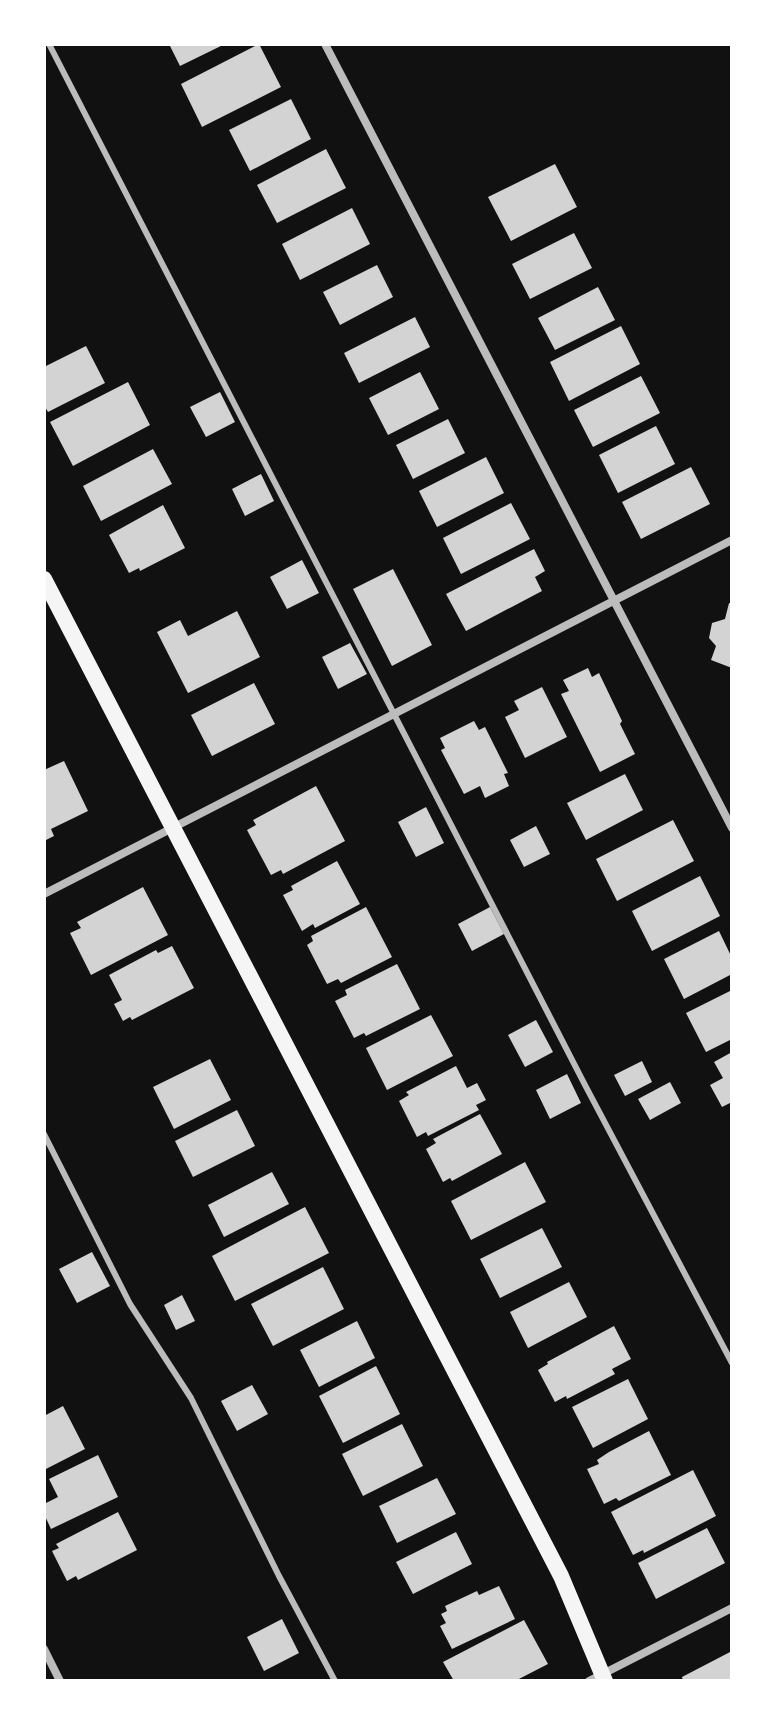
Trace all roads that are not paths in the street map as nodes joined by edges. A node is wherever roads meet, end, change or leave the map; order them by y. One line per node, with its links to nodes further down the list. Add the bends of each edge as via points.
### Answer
1 (49, 44): 6 (lane)
2 (325, 44): 5 (street)
3 (732, 540): 5 (street)
4 (44, 579): 7 (main road)
5 (614, 600): 6 (street); 8 (street)
6 (395, 713): 7 (street); 11 (lane)
7 (174, 827): 9 (street); 14 (main road, via 561,1576)
8 (732, 828)
9 (44, 894)
10 (44, 1134): 16 (lane, via 130,1304 191,1398)
11 (732, 1363)
12 (732, 1608): 14 (street)
13 (44, 1649): 15 (street)
14 (599, 1679)
15 (60, 1681)
16 (335, 1681)

